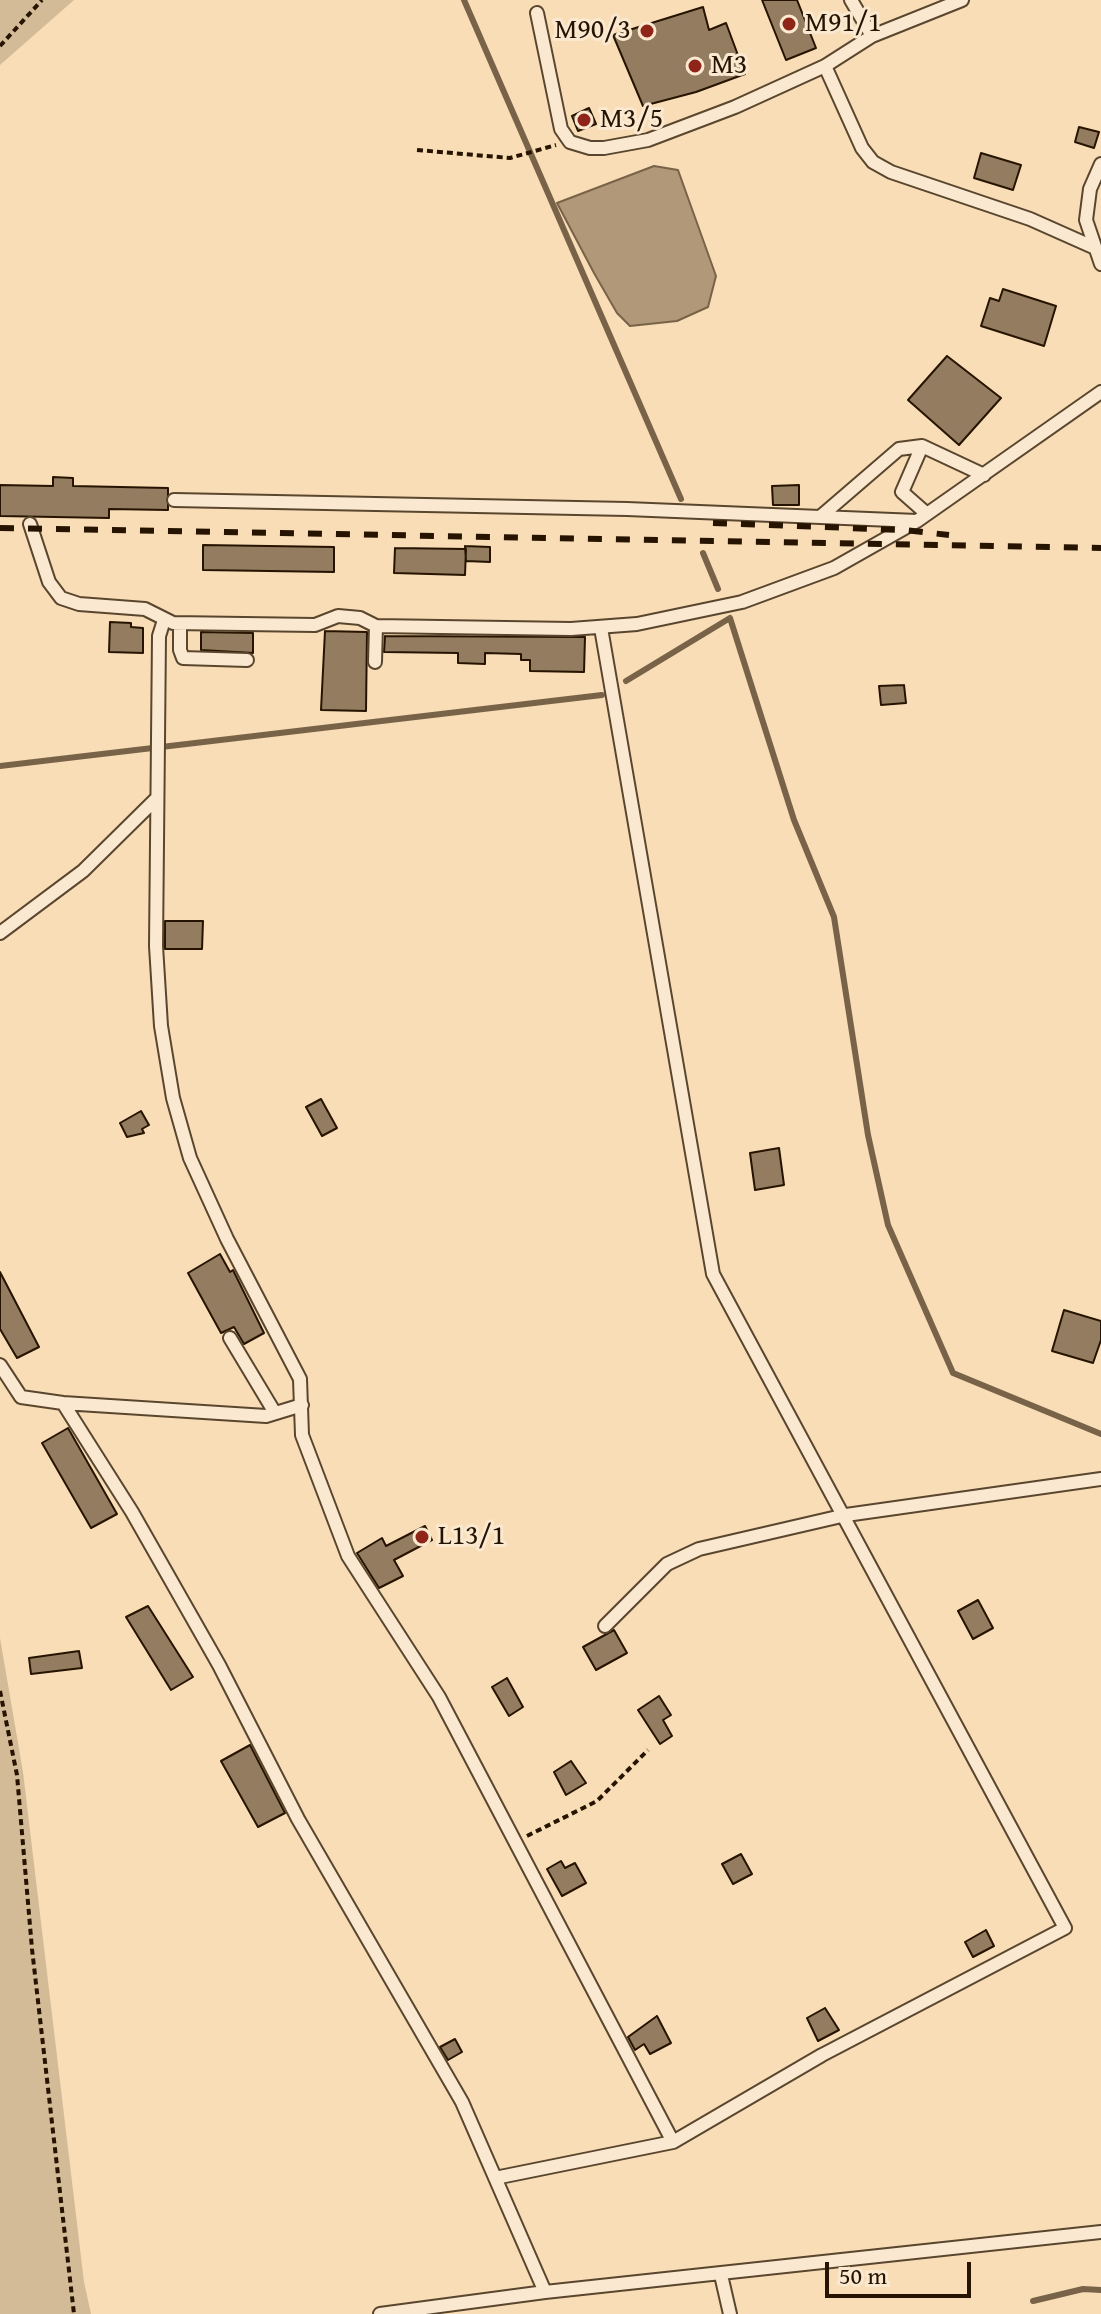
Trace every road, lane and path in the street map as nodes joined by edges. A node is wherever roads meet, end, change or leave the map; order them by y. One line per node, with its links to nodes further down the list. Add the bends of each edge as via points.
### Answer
1 (42, 0): 6 (path)
2 (851, 0): 5 (lane)
3 (962, 0): 5 (lane)
4 (537, 13): 8 (lane, via 557,116)
5 (872, 36): 7 (lane)
6 (0, 46)
7 (825, 66): 8 (lane, via 634,144 590,148); 11 (lane, via 873,162)
8 (570, 142): 9 (path, via 510,158)
9 (417, 150)
10 (1101, 164): 11 (lane, via 1086,209)
11 (1093, 247): 12 (lane)
12 (1101, 264)
13 (1101, 392): 15 (lane)
14 (922, 446): 15 (lane); 17 (lane, via 899,449); 18 (lane, via 902,492)
15 (984, 475): 18 (lane)
16 (174, 500): 17 (lane)
17 (820, 517): 18 (lane)
18 (922, 518): 23 (lane, via 795,584 673,618)
19 (30, 524): 20 (lane, via 49,582 61,598 145,609)
20 (164, 620): 21 (lane); 26 (lane, via 159,636)
21 (180, 624): 22 (lane, via 315,625 338,616); 24 (lane, via 183,658)
22 (376, 626): 23 (lane); 25 (lane)
23 (601, 628): 34 (lane, via 710,1261)
24 (247, 660)
25 (375, 662)
26 (157, 798): 27 (lane, via 83,871); 31 (lane, via 156,946 173,1098 196,1172 300,1379)
27 (0, 933)
28 (230, 1338): 32 (lane)
29 (0, 1365): 30 (lane, via 21,1397)
30 (63, 1403): 32 (lane); 40 (lane, via 219,1665 298,1819 462,2102)
31 (302, 1405): 32 (lane); 38 (lane, via 302,1435 348,1556 439,1697)
32 (275, 1413)
33 (1101, 1479): 34 (lane)
34 (846, 1515): 35 (lane, via 682,1555); 39 (lane, via 1065,1928 822,2055)
35 (605, 1626)
36 (0, 1691): 45 (path, via 17,1775)
37 (648, 1750): 38 (path, via 597,1801)
38 (514, 1843): 39 (lane)
39 (673, 2142): 40 (lane)
40 (495, 2178): 43 (lane)
41 (1101, 2232): 42 (lane)
42 (721, 2275): 43 (lane); 47 (lane)
43 (545, 2292): 44 (lane)
44 (407, 2313): 46 (lane)
45 (74, 2314)
46 (380, 2314)
47 (730, 2314)

